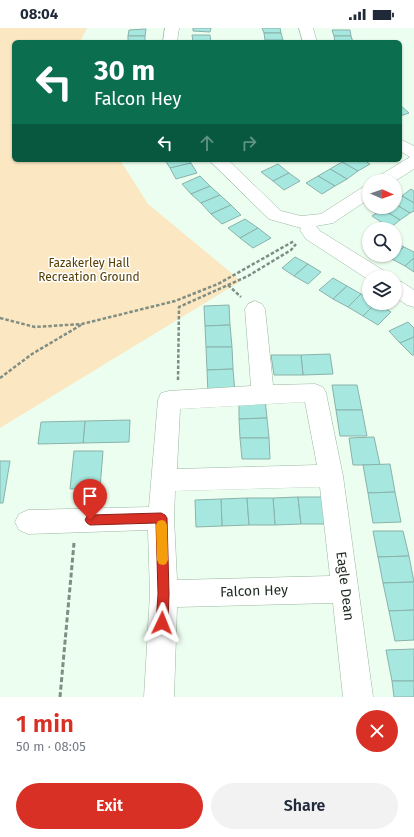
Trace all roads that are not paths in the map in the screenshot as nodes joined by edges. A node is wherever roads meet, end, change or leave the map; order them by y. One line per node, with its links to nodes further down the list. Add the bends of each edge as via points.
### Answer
1 (172, 28): 3 (street)
2 (306, 28): 4 (street)
3 (170, 40)
4 (309, 40)
5 (402, 145): 6 (street)
6 (414, 153)
7 (414, 161): 9 (street)
8 (220, 162): 11 (street, via 275,215)
9 (394, 174)
10 (362, 196): 11 (street, via 326,219)
11 (305, 226): 12 (street, via 313,235)
12 (368, 270)
13 (402, 292): 14 (street)
14 (414, 300)
15 (255, 309): 16 (street)
16 (263, 394): 17 (street, Eagle Dean, via 315,393); 18 (street, Eagle Dean, via 174,400)
17 (331, 476): 18 (street); 21 (street, Eagle Dean)
18 (165, 480): 19 (street)
19 (161, 518): 20 (street); 22 (street)
20 (28, 522)
21 (345, 589): 22 (street, Falcon Hey); 24 (street, Eagle Dean)
22 (164, 594): 23 (street)
23 (159, 697)
24 (358, 697)

